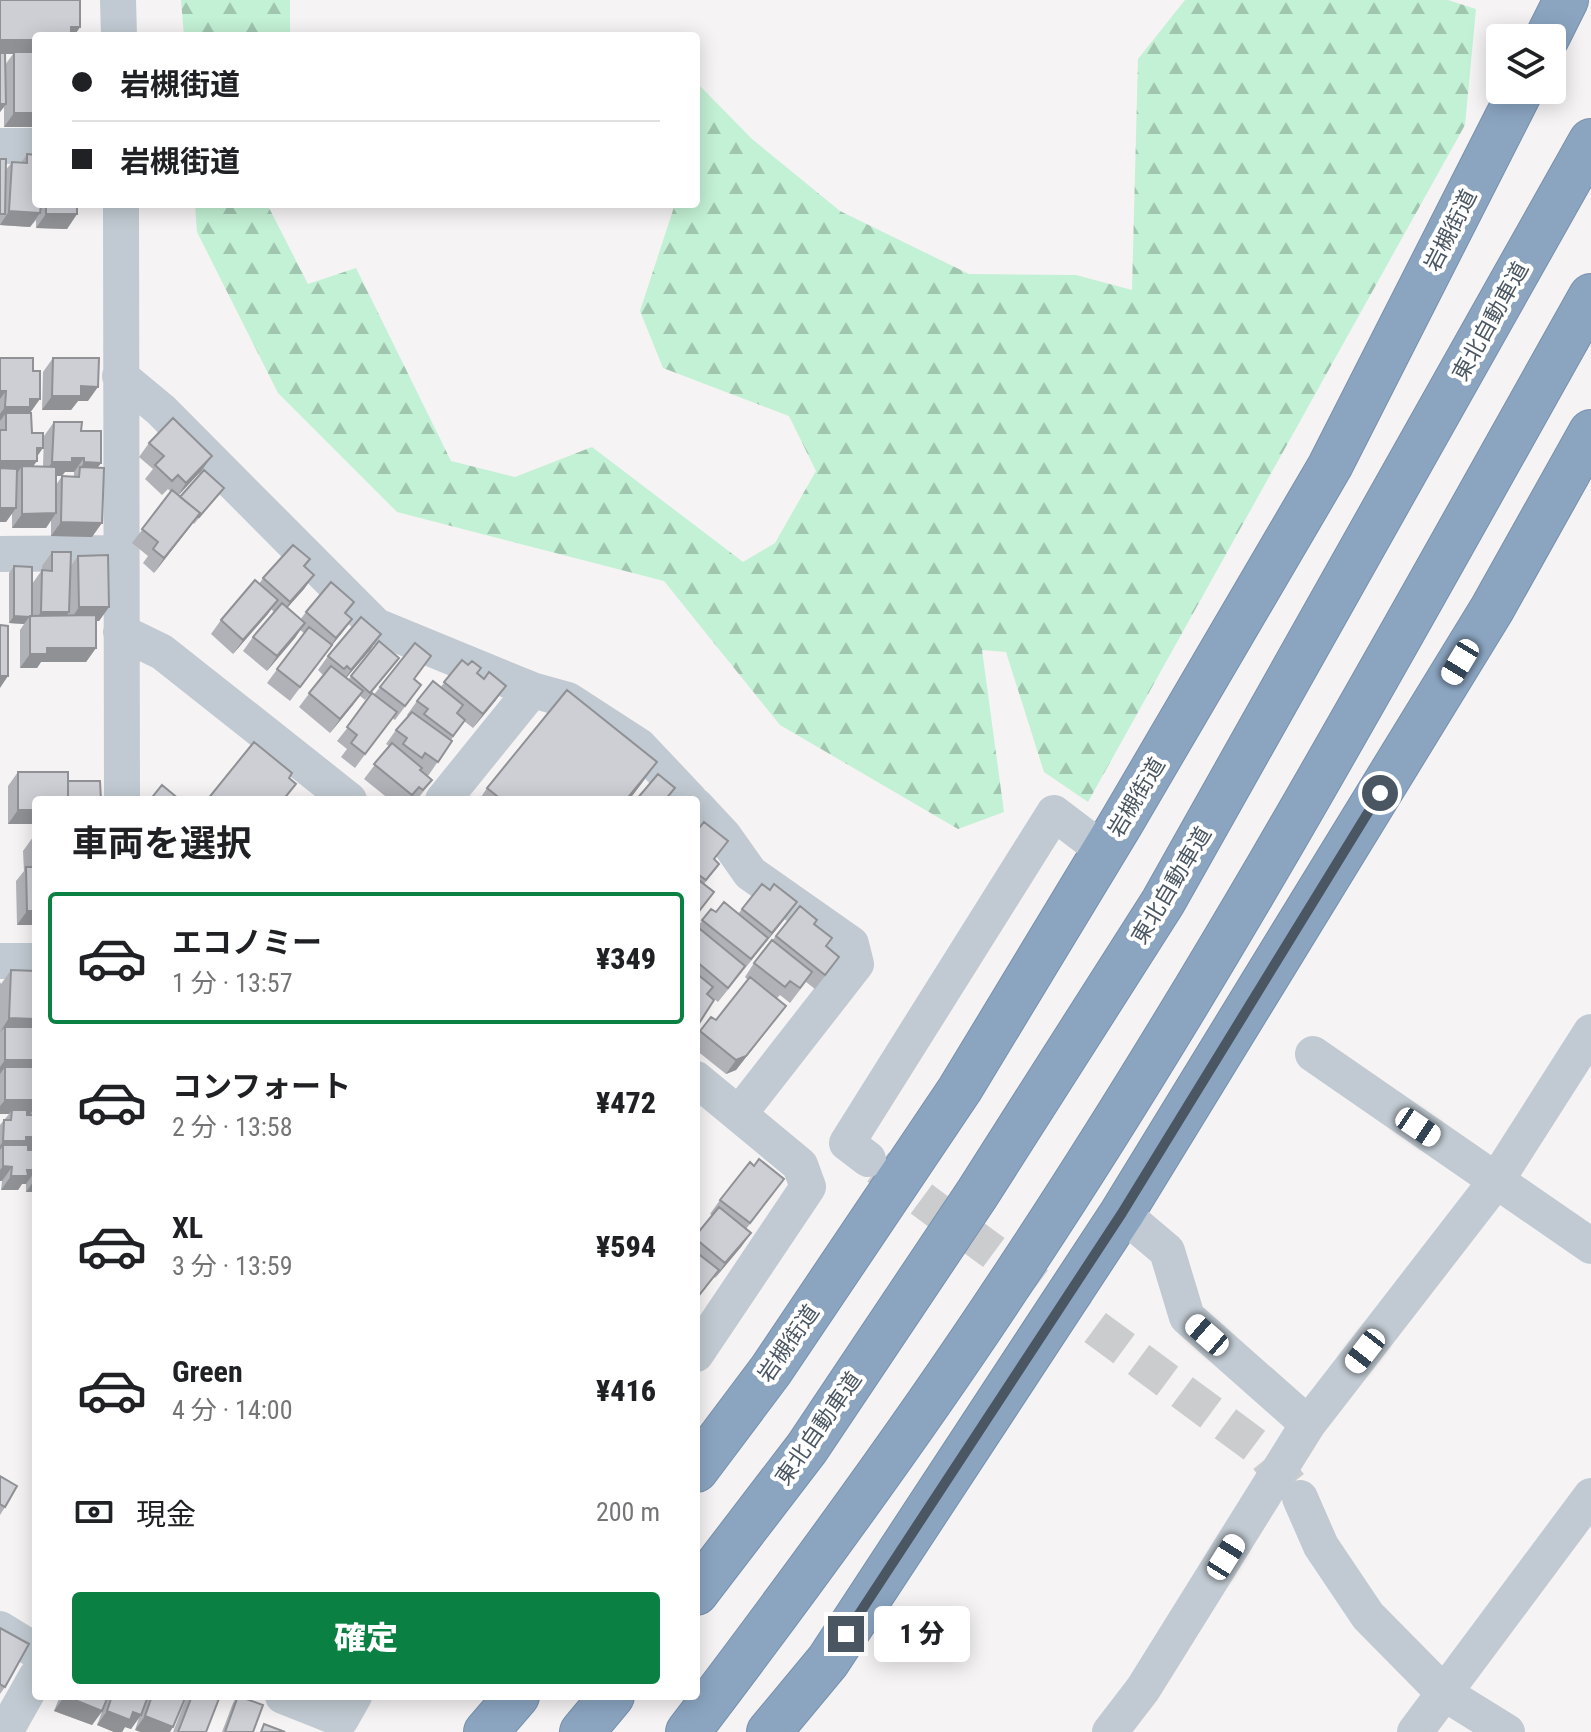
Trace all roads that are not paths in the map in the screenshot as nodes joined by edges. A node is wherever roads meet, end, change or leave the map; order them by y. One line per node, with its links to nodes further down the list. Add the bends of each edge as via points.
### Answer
1 (118, 0): 4 (street)
2 (1566, 0): 3 (highway)
3 (1554, 24)
4 (119, 32)
5 (1514, 104): 22 (highway, 岩槻街道, via 1330,466)
6 (1591, 141): 38 (highway, 東北自動車道, via 1163,902 807,1448)
7 (0, 146): 8 (street)
8 (32, 146)
9 (121, 208): 11 (street)
10 (1591, 296): 50 (highway, via 1194,988 1017,1273 835,1539)
11 (120, 376): 13 (street); 16 (street, via 161,410 376,626)
12 (1591, 432): 31 (highway, via 1492,609)
13 (119, 553): 14 (street); 15 (street)
14 (0, 554)
15 (121, 632): 17 (street); 18 (street, via 162,652)
16 (532, 690): 19 (street); 20 (street, via 568,700 639,746)
17 (122, 796)
18 (344, 796)
19 (446, 796)
20 (686, 796)
21 (700, 810): 28 (street, via 750,873 851,944 856,964)
22 (1104, 851): 29 (street, via 1054,813 847,1143); 35 (highway, 岩槻街道, via 960,1089 771,1370)
23 (0, 961): 24 (street)
24 (32, 961)
25 (1591, 1032): 30 (street)
26 (1313, 1054): 30 (street)
27 (700, 1082): 28 (street)
28 (739, 1114): 33 (street, via 800,1165 808,1187)
29 (868, 1159)
30 (1496, 1181): 32 (street); 34 (street)
31 (1122, 1213): 34 (street, via 1167,1251 1187,1317); 51 (highway, via 828,1661)
32 (1591, 1246)
33 (700, 1348)
34 (1308, 1424): 52 (street, via 1143,1689)
35 (700, 1465)
36 (1591, 1496): 42 (street)
37 (1300, 1498): 42 (street, via 1321,1546 1368,1616)
38 (700, 1588)
39 (0, 1629): 40 (street)
40 (32, 1649)
41 (32, 1684): 47 (street)
42 (1444, 1693): 53 (street); 54 (street)
43 (293, 1700): 44 (street, via 341,1719)
44 (352, 1700)
45 (514, 1700): 48 (highway)
46 (609, 1700): 49 (highway)
47 (5, 1732)
48 (486, 1732)
49 (582, 1732)
50 (688, 1732)
51 (769, 1732)
52 (1110, 1732)
53 (1415, 1732)
54 (1507, 1732)

